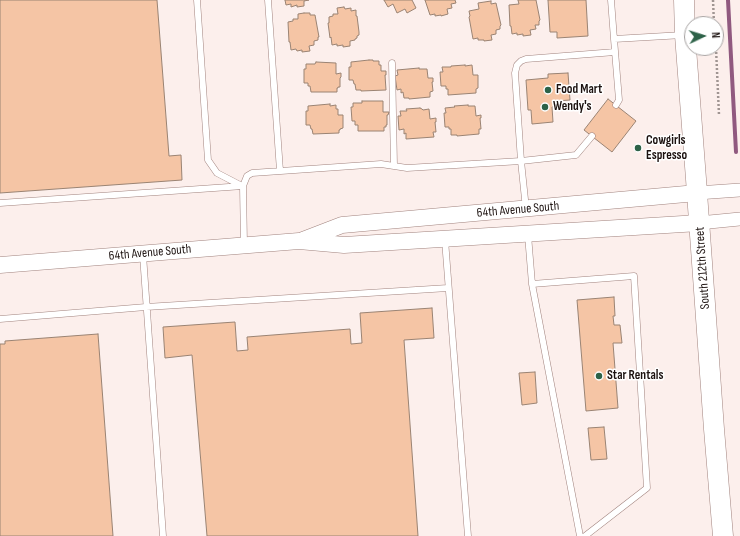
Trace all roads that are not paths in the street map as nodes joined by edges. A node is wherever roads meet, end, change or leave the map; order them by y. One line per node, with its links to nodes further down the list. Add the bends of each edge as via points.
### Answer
1 (197, 0): 16 (lane, via 208,160 217,173)
2 (268, 0): 15 (lane)
3 (611, 0): 7 (lane)
4 (684, 0): 5 (main road, South 212th Street)
5 (684, 16)
6 (684, 35): 7 (lane)
7 (614, 39): 8 (lane)
8 (615, 52): 11 (lane, via 619,100); 13 (lane, via 521,61 515,73)
9 (687, 56): 18 (main road, South 212th Street)
10 (392, 63): 14 (lane)
11 (616, 106)
12 (592, 136): 13 (lane, via 576,155)
13 (521, 161): 14 (lane, via 407,168); 20 (lane)
14 (394, 166): 15 (lane, via 381,164)
15 (280, 171): 16 (lane, via 252,173 247,176)
16 (243, 186): 19 (lane); 26 (lane)
17 (740, 190): 18 (street, 64th Avenue South)
18 (697, 193): 20 (street, 64th Avenue South); 22 (main road, South 212th Street)
19 (0, 203)
20 (526, 209): 25 (street, 64th Avenue South, via 342,226)
21 (740, 219): 22 (street, 64th Avenue South)
22 (700, 223): 23 (street, 64th Avenue South); 37 (main road, South 212th Street)
23 (528, 233): 24 (street, 64th Avenue South); 29 (lane)
24 (444, 238): 25 (street, 64th Avenue South, via 344,245); 30 (lane)
25 (299, 241): 26 (street, 64th Avenue South)
26 (244, 245): 27 (street, 64th Avenue South)
27 (142, 253): 28 (street, 64th Avenue South); 31 (lane)
28 (0, 265)
29 (532, 284): 35 (lane); 36 (lane, via 634,276 647,488)
30 (448, 288): 31 (lane); 34 (lane)
31 (146, 307): 32 (lane); 33 (lane)
32 (0, 319)
33 (163, 536)
34 (468, 536)
35 (580, 536)
36 (585, 536)
37 (724, 536)

